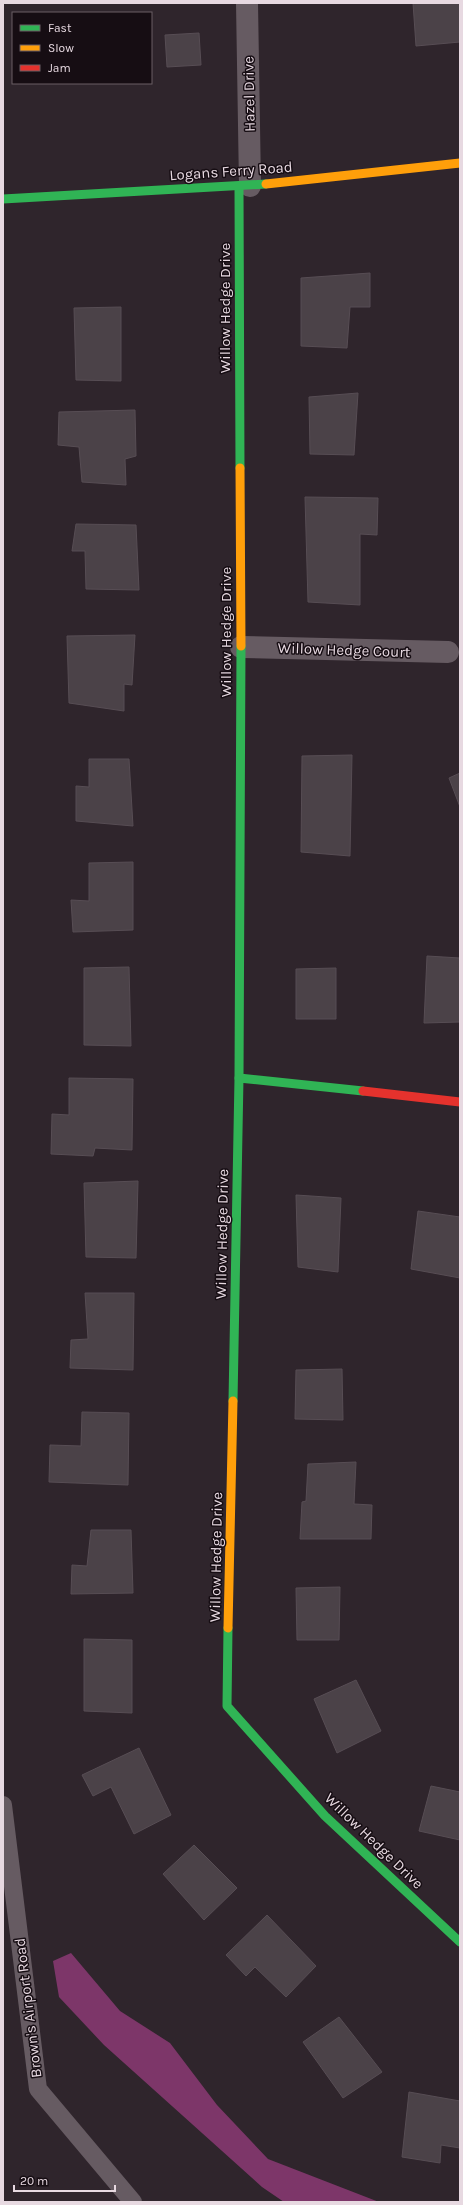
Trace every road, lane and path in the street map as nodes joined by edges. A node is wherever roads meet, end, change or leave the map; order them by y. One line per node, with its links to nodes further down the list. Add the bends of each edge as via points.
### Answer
1 (247, 3): 3 (street, Hazel Drive)
2 (460, 163): 3 (street, Logans Ferry Road)
3 (244, 186): 4 (street, Logans Ferry Road); 5 (street, Willow Hedge Drive)
4 (3, 199)
5 (241, 647): 6 (street, Willow Hedge Court); 7 (street, Willow Hedge Drive)
6 (448, 652)
7 (239, 1078): 8 (street); 10 (street, Willow Hedge Drive, via 227,1706 325,1816)
8 (460, 1102)
9 (3, 1805): 11 (lane, Brown's Airport Road, via 38,2089)
10 (460, 1942)
11 (133, 2202)

